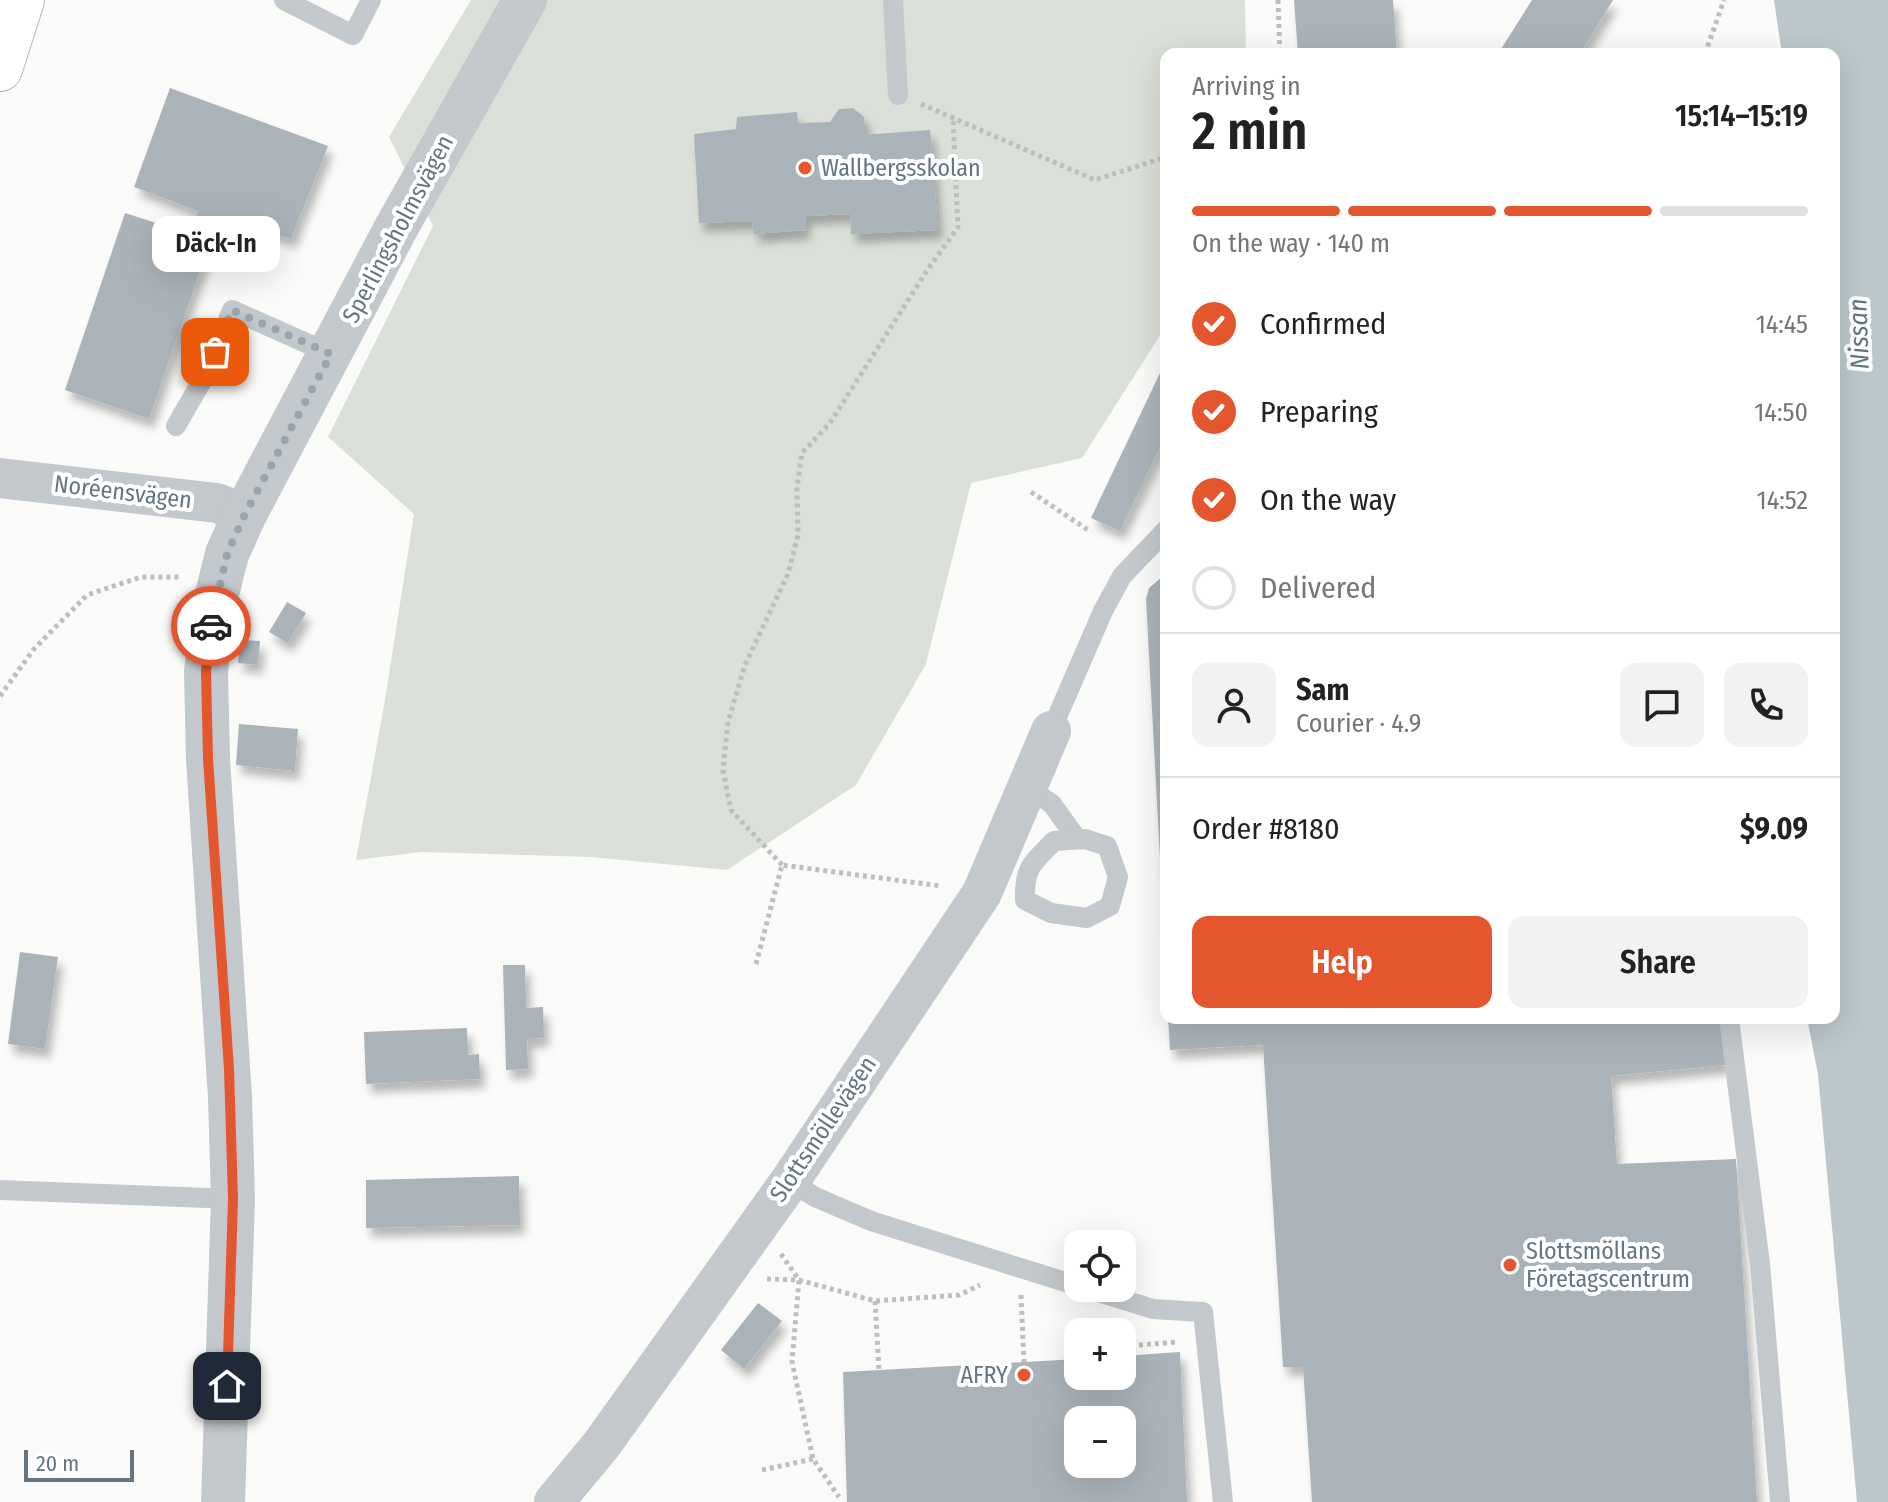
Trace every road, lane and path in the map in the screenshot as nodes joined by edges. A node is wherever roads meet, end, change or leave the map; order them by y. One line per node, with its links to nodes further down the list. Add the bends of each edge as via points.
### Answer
1 (22, 0): 10 (highway)
2 (284, 0): 3 (lane, via 353,35)
3 (371, 0)
4 (525, 0): 14 (street, Sperlingsholmsvägen)
5 (893, 0): 11 (lane)
6 (1278, 0): 8 (path)
7 (1724, 0): 9 (path)
8 (1280, 48)
9 (1707, 48)
10 (0, 69)
11 (898, 95): 12 (path)
12 (953, 118): 13 (path, via 1095,180); 26 (path, via 958,227 830,423 802,453 798,535 788,574 745,665 728,722 723,770 731,810)
13 (1160, 159)
14 (331, 354): 15 (lane, via 232,310 207,372); 18 (street, Sperlingsholmsvägen)
15 (176, 426)
16 (0, 478): 18 (street, Noréensvägen, via 217,503)
17 (1031, 492): 19 (path)
18 (245, 514): 21 (street, Sperlingsholmsvägen)
19 (1091, 532)
20 (1160, 536): 23 (lane, via 1122,576)
21 (221, 577): 22 (path, via 141,577 87,595 34,649); 32 (street, Sperlingsholmsvägen, via 206,685)
22 (0, 696)
23 (1051, 731): 24 (street, Slottsmöllevägen)
24 (1027, 787): 25 (lane, via 1052,804); 27 (street, Slottsmöllevägen)
25 (1077, 839): 25 (lane, via 1054,841 1034,862 1024,878 1025,900 1051,913 1087,918 1110,906 1118,877 1107,846)
26 (782, 865): 27 (path); 28 (path)
27 (982, 893): 30 (street, Slottsmöllevägen)
28 (756, 964)
29 (1730, 1024): 51 (lane, via 1760,1264)
30 (790, 1181): 37 (lane, via 871,1221); 49 (street, Slottsmöllevägen, via 611,1432)
31 (0, 1190): 32 (lane)
32 (233, 1199): 48 (street, Sperlingsholmsvägen)
33 (778, 1250): 36 (path)
34 (755, 1278): 36 (path)
35 (992, 1279): 38 (path, via 959,1295)
36 (799, 1280): 38 (path); 45 (path, via 792,1362)
37 (1064, 1282)
38 (875, 1301): 44 (path)
39 (1130, 1302): 41 (lane, via 1203,1312)
40 (1023, 1323): 43 (path)
41 (1205, 1330): 42 (path, via 1185,1341); 50 (lane)
42 (1136, 1343)
43 (1024, 1362)
44 (879, 1370)
45 (813, 1459): 46 (path); 47 (path)
46 (762, 1470)
47 (839, 1497)
48 (223, 1502)
49 (554, 1502)
50 (1223, 1502)
51 (1780, 1502)

